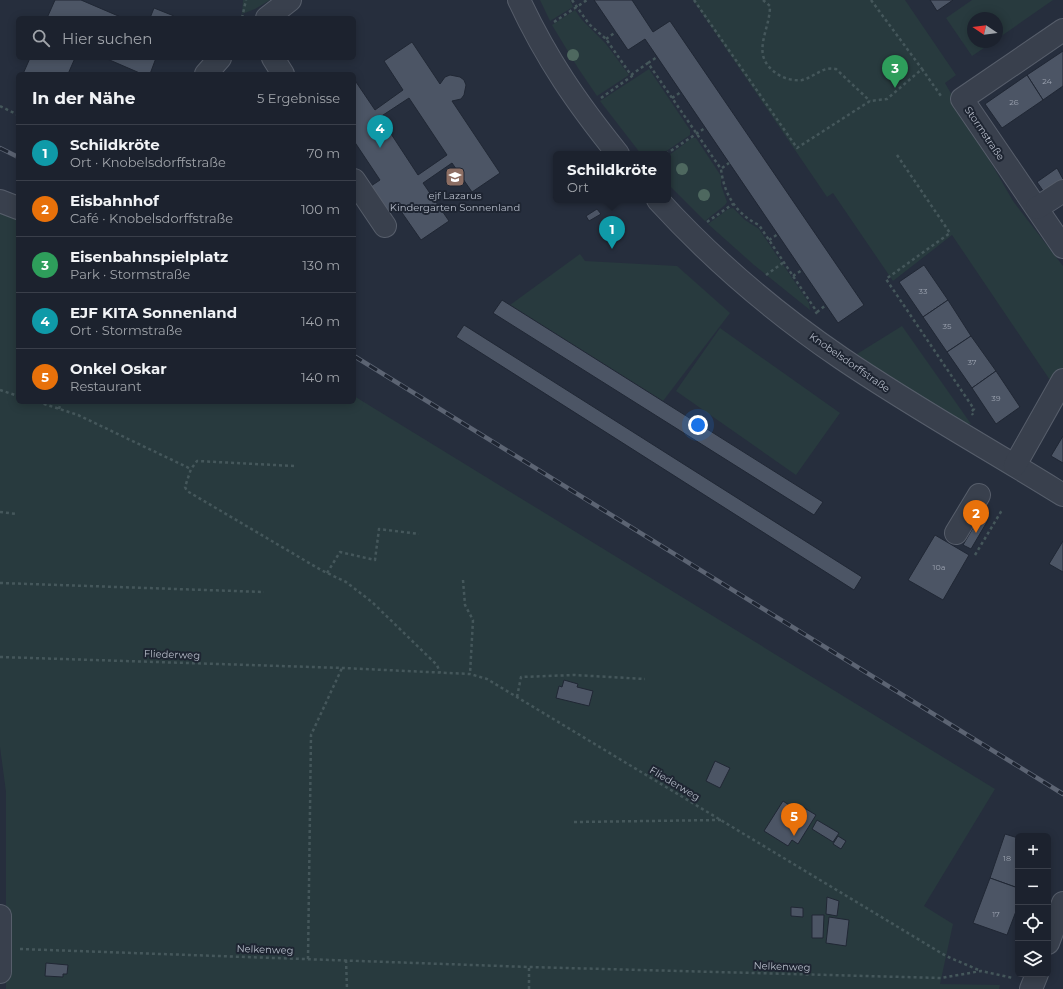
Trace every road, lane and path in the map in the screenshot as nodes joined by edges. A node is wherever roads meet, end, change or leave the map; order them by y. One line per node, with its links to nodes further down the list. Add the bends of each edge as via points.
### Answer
1 (246, 0): 10 (path)
2 (290, 0): 11 (street)
3 (519, 0): 14 (street)
4 (572, 0): 9 (path)
5 (587, 0): 9 (path)
6 (694, 0): 27 (path, via 797,148)
7 (763, 0): 27 (path, via 770,6 762,54 774,72 783,78 802,80 823,69 836,69)
8 (872, 0): 20 (path)
9 (576, 7): 14 (path); 15 (path, via 589,24)
10 (242, 16)
11 (270, 16)
12 (1063, 30): 26 (street, Stormstraße)
13 (616, 32): 15 (path)
14 (535, 34): 29 (street)
15 (606, 39): 23 (path)
16 (657, 57): 19 (path)
17 (218, 60): 21 (street)
18 (274, 60): 22 (street)
19 (648, 63): 23 (path); 25 (path)
20 (922, 70): 26 (path, via 950,108); 27 (path, via 887,99)
21 (208, 72)
22 (282, 72)
23 (631, 75): 29 (path)
24 (681, 92): 25 (path)
25 (672, 98): 32 (path)
26 (962, 99): 44 (street, Stormstraße)
27 (870, 101)
28 (0, 106): 30 (path)
29 (583, 110): 33 (street)
30 (16, 114)
31 (705, 128): 32 (path)
32 (697, 133): 34 (path); 37 (path)
33 (616, 151)
34 (670, 151)
35 (897, 155): 61 (path, via 950,233 886,279 974,410 971,412)
36 (730, 163): 37 (path)
37 (722, 168): 42 (path, via 725,187)
38 (356, 183): 45 (street)
39 (1063, 191): 44 (street)
40 (0, 201): 43 (street)
41 (661, 203): 46 (street, Knobelsdorffstraße)
42 (733, 204): 46 (path); 48 (path, via 747,218 759,225)
43 (16, 207)
44 (1037, 208): 49 (street, Stormstraße)
45 (385, 226)
46 (691, 233): 54 (street, Knobelsdorffstraße)
47 (778, 234): 48 (path)
48 (769, 240): 51 (path)
49 (1063, 247)
50 (802, 270): 51 (path)
51 (793, 276): 53 (path)
52 (826, 305): 53 (path)
53 (817, 312): 54 (path)
54 (802, 330): 62 (street, Knobelsdorffstraße, via 903,399)
55 (1063, 380): 62 (street)
56 (0, 390): 57 (path)
57 (16, 395)
58 (44, 404): 60 (path)
59 (60, 404): 60 (path)
60 (59, 409): 64 (path, via 78,415)
61 (974, 419)
62 (1014, 465): 65 (street, Knobelsdorffstraße)
63 (294, 466): 64 (path, via 197,461)
64 (191, 469): 73 (path, via 185,487 187,491)
65 (1063, 495)
66 (979, 496): 70 (street)
67 (1002, 510): 72 (path)
68 (0, 512): 69 (path)
69 (17, 514)
70 (956, 533)
71 (419, 534): 73 (path, via 379,529 375,560 340,552)
72 (975, 555)
73 (327, 573): 79 (path, via 346,582 372,602 437,665)
74 (463, 580): 80 (path, via 465,605 473,620)
75 (0, 583): 76 (path)
76 (264, 592)
77 (0, 657): 78 (path, Fliederweg)
78 (342, 668): 79 (path, Fliederweg); 89 (path, via 311,735)
79 (440, 673): 80 (path, Fliederweg)
80 (470, 674): 82 (path, Fliederweg, via 487,679)
81 (645, 679): 82 (path, via 574,675 520,677)
82 (517, 697): 83 (path, Fliederweg)
83 (721, 820): 84 (path); 92 (path, Fliederweg, via 946,956)
84 (574, 822)
85 (1063, 903): 87 (street)
86 (0, 916): 88 (street)
87 (1049, 941)
88 (1, 948): 89 (path, Nelkenweg); 93 (street)
89 (308, 959): 90 (path, Nelkenweg)
90 (346, 960): 91 (path, Nelkenweg); 97 (path)
91 (529, 967): 92 (path, Nelkenweg, via 941,978); 98 (path)
92 (981, 971): 95 (path, Nelkenweg)
93 (0, 972)
94 (0, 976): 96 (street)
95 (1034, 982)
96 (0, 989)
97 (347, 989)
98 (529, 989)

